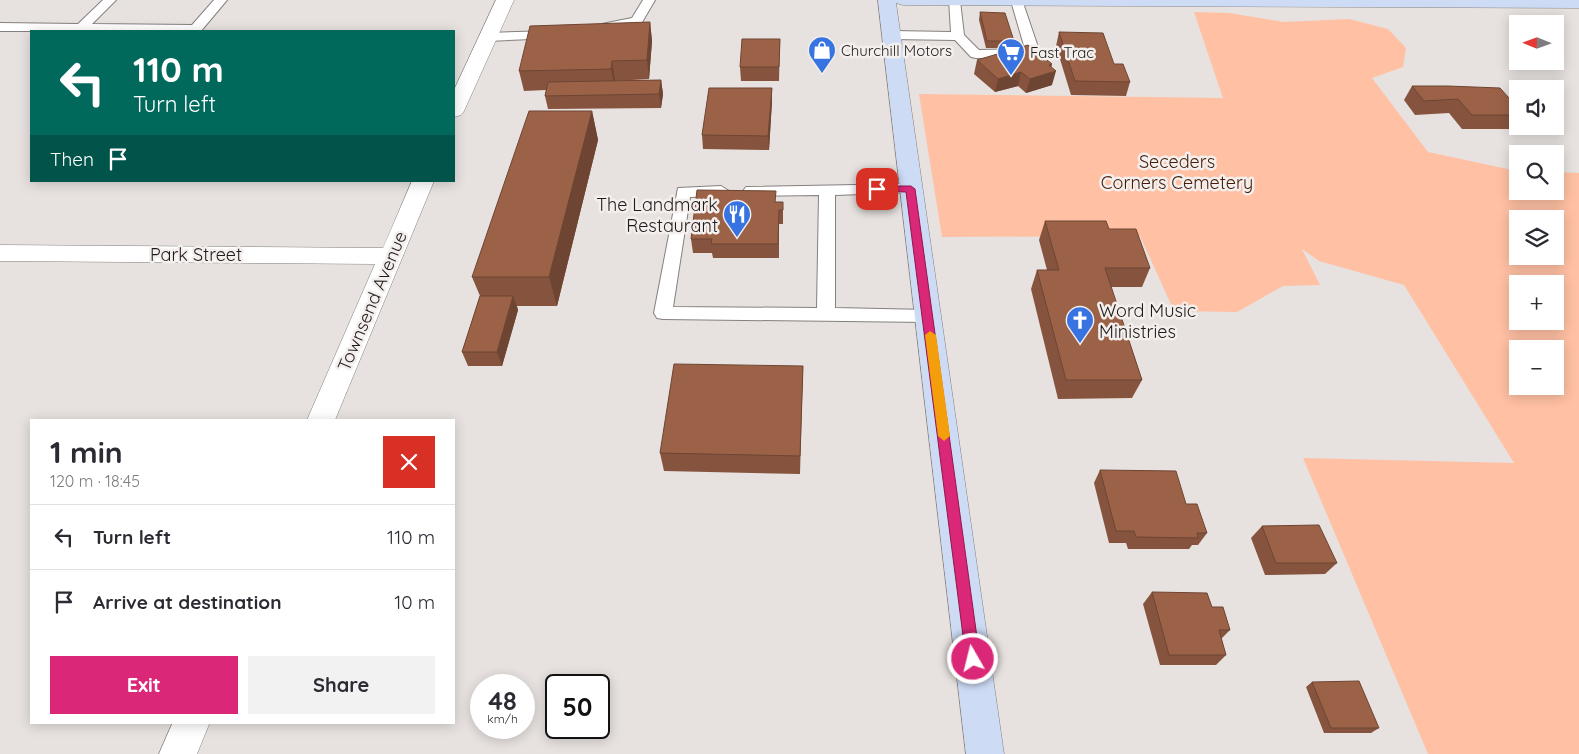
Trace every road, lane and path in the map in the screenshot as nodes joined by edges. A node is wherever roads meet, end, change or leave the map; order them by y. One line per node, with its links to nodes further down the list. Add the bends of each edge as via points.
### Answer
1 (110, 0): 11 (lane)
2 (222, 0): 13 (lane)
3 (505, 0): 17 (street)
4 (648, 0): 12 (lane, via 637,22)
5 (887, 0): 15 (main road)
6 (903, 0): 7 (main road)
7 (954, 1): 8 (main road); 16 (lane)
8 (1018, 1): 9 (main road); 16 (lane, via 1033,53 976,54)
9 (1579, 3)
10 (0, 27): 11 (lane)
11 (81, 28): 13 (lane)
12 (592, 29)
13 (195, 30)
14 (566, 34): 17 (lane)
15 (892, 35): 16 (lane); 20 (main road)
16 (958, 36)
17 (488, 37): 18 (street)
18 (455, 109)
19 (423, 182): 23 (street, Townsend Avenue)
20 (911, 189): 21 (lane); 25 (main road)
21 (827, 190): 24 (lane); 24 (lane, via 683,192 662,313)
22 (0, 253): 23 (street, Park Street)
23 (391, 256): 26 (street, Townsend Avenue)
24 (826, 315): 25 (lane)
25 (928, 316): 29 (main road)
26 (321, 419)
27 (191, 724): 28 (street)
28 (178, 754)
29 (985, 754)

